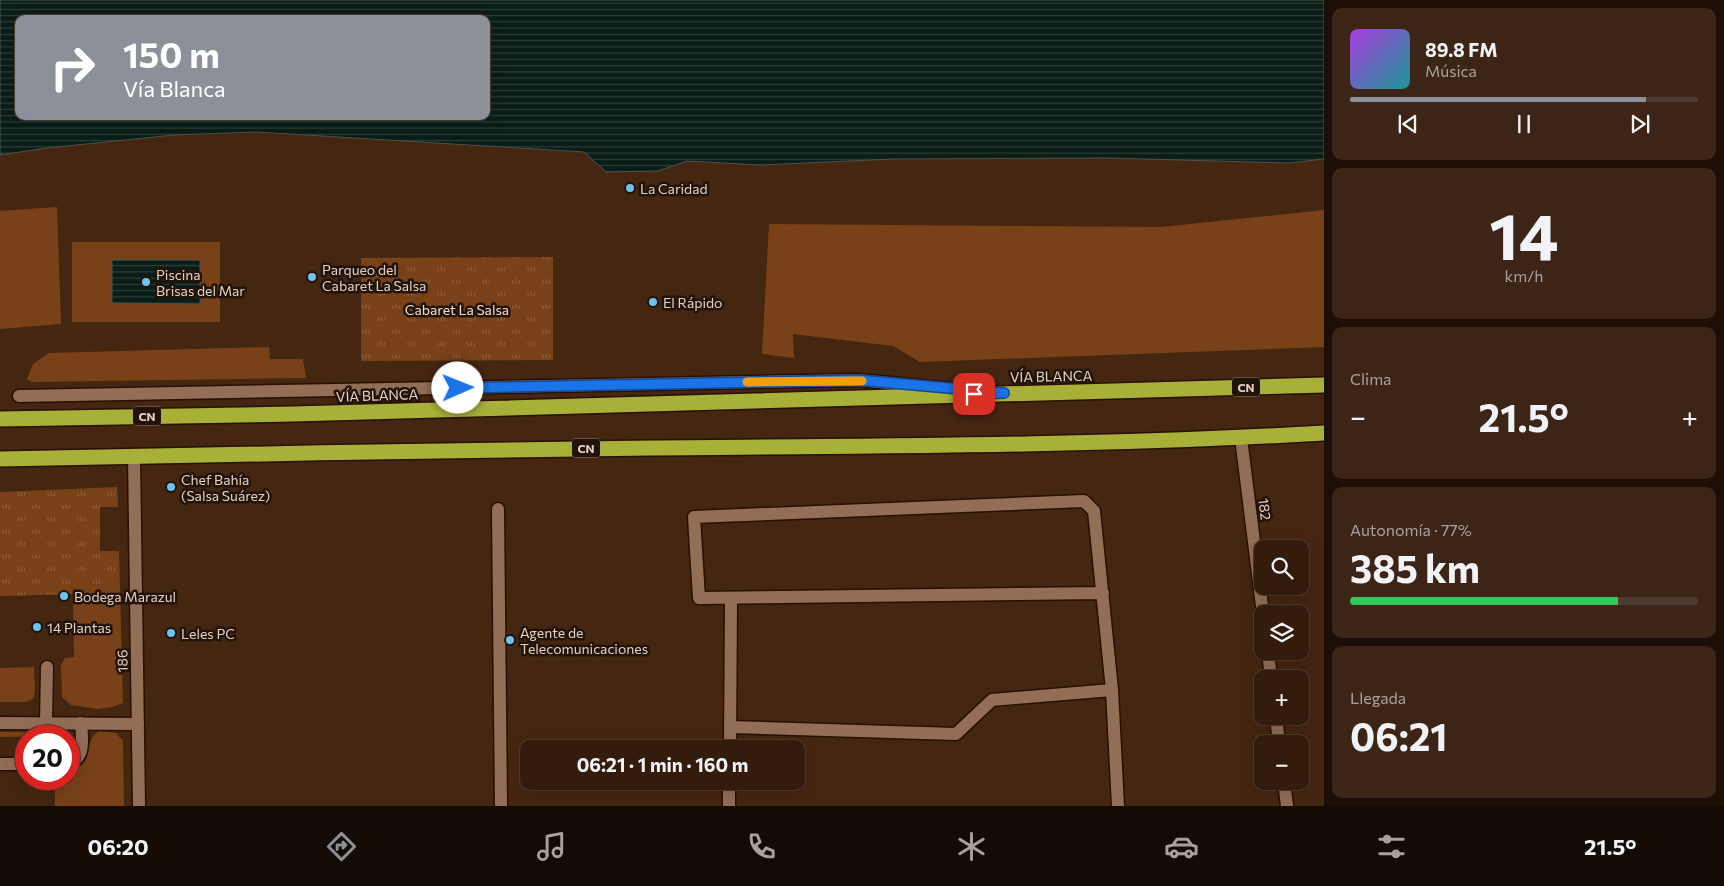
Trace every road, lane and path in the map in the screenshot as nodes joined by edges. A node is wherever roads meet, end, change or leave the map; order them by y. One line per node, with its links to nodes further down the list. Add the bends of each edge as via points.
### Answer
1 (1324, 385): 2 (highway, VÍA BLANCA / CN)
2 (1004, 393): 3 (street, via 858,380); 4 (highway, VÍA BLANCA / CN)
3 (19, 396)
4 (0, 419)
5 (1324, 433): 6 (highway, CN)
6 (1241, 438): 7 (highway, CN); 12 (street, 182)
7 (134, 456): 8 (highway, CN); 18 (street, 186)
8 (0, 459)
9 (498, 510): 27 (street)
10 (1103, 593): 11 (street); 11 (street, via 1094,511 1084,501 694,518 699,598); 14 (street)
11 (731, 598): 19 (street)
12 (1262, 605)
13 (47, 667): 16 (street)
14 (1112, 690): 19 (street, via 992,700 956,734); 29 (street)
15 (0, 723): 16 (street)
16 (46, 723): 17 (street)
17 (81, 724): 18 (street); 21 (street)
18 (138, 724): 26 (street, 186)
19 (730, 727): 20 (street)
20 (730, 740)
21 (80, 755)
22 (0, 764): 23 (street)
23 (15, 764)
24 (729, 790): 28 (street)
25 (1285, 790): 30 (street)
26 (139, 806)
27 (501, 806)
28 (729, 806)
29 (1118, 806)
30 (1287, 806)

